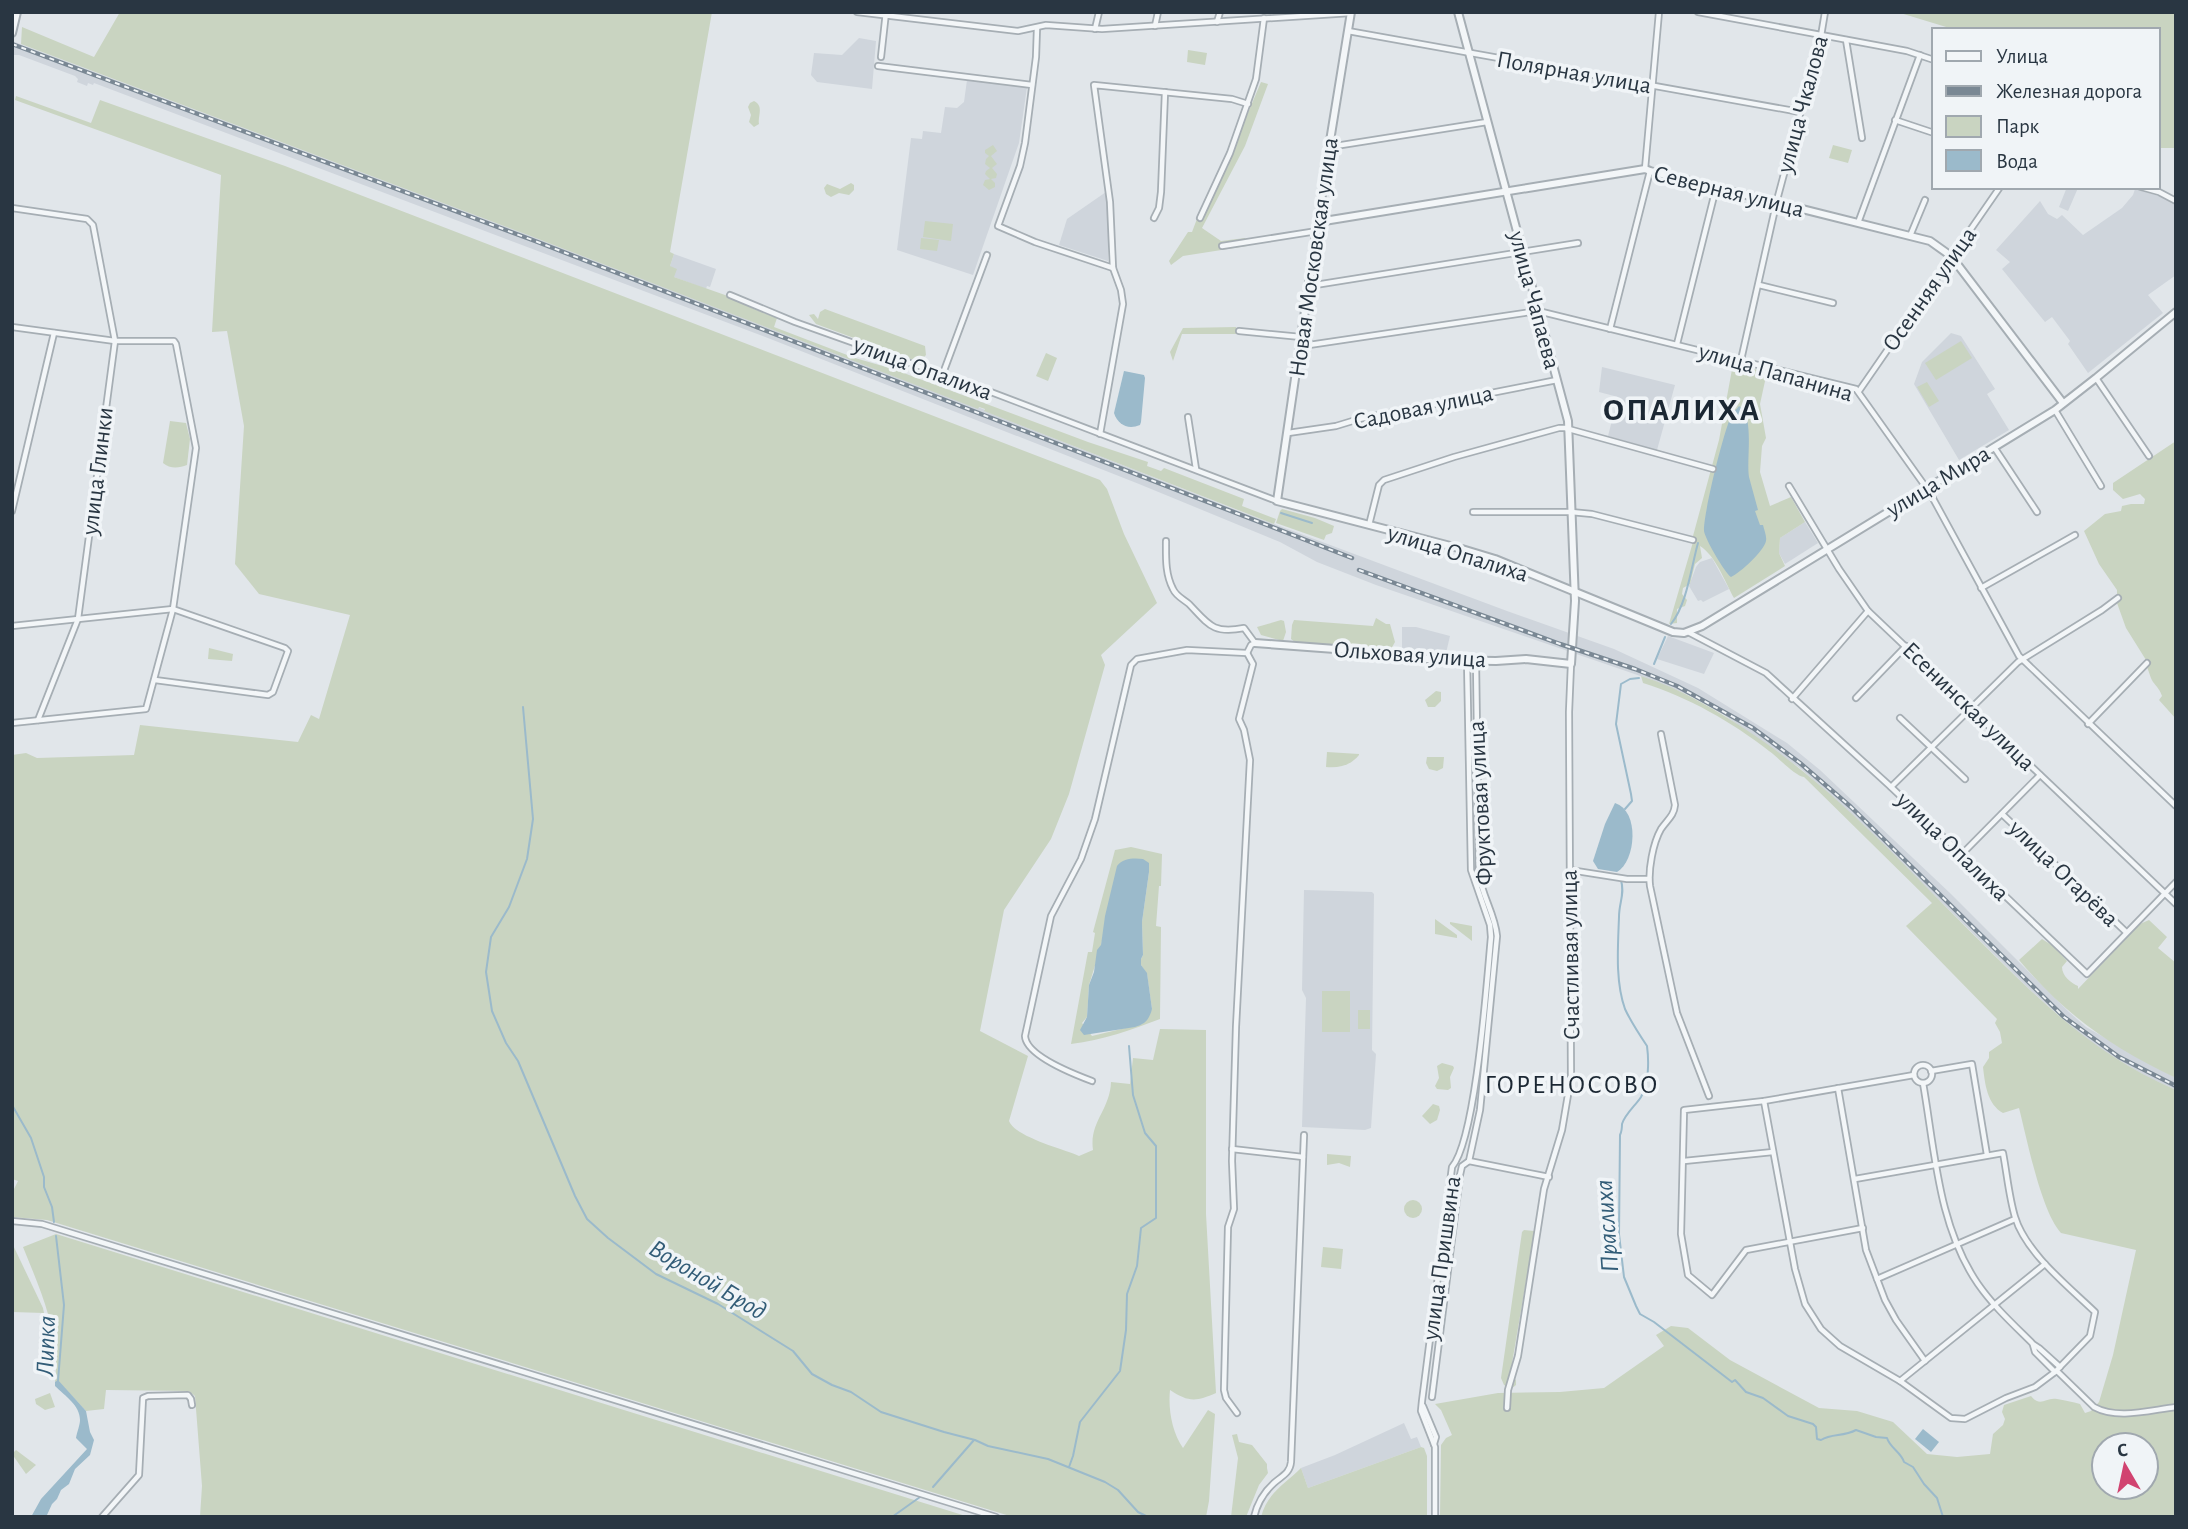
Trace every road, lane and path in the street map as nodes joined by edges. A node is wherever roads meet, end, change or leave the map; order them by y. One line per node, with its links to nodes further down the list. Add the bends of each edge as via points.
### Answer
1 (17, 12): 18 (street)
2 (857, 12): 11 (street)
3 (1099, 12): 16 (street)
4 (1158, 12): 14 (street)
5 (1220, 12): 13 (street)
6 (1351, 12): 12 (street); 17 (street, Новая Московская улица)
7 (1458, 12): 21 (street, улица Чапаева)
8 (1659, 12): 27 (street)
9 (1698, 12): 19 (street)
10 (1825, 12): 19 (street, улица Чкалова)
11 (885, 14): 15 (street, via 1018,31); 23 (street)
12 (1264, 18): 13 (street); 29 (street)
13 (1217, 22): 14 (street)
14 (1155, 26): 16 (street)
15 (1037, 28): 16 (street); 26 (street)
16 (1095, 29)
17 (1348, 31): 21 (street, Полярная улица); 35 (street, Новая Московская улица)
18 (12, 33)
19 (1821, 36): 20 (street); 30 (street, улица Чкалова)
20 (1846, 40): 22 (street); 34 (street)
21 (1468, 54): 27 (street, Полярная улица); 32 (street, улица Чапаева)
22 (1920, 55): 24 (street); 31 (street)
23 (881, 57)
24 (1932, 59)
25 (877, 66): 26 (street)
26 (1032, 85): 56 (street, via 1020,166 998,226)
27 (1652, 86): 30 (street, Полярная улица); 36 (street)
28 (1165, 92): 29 (street); 45 (street, via 1161,192); 56 (street, via 1094,85 1110,202)
29 (1248, 104): 46 (street)
30 (1800, 112): 43 (street, улица Чкалова)
31 (1895, 120): 33 (street); 48 (street)
32 (1487, 121): 35 (street); 40 (street, улица Чапаева)
33 (1932, 132)
34 (1862, 138)
35 (1329, 147): 47 (street, Новая Московская улица)
36 (1647, 170): 37 (street, Северная улица); 40 (street, Северная улица); 64 (street)
37 (1716, 188): 43 (street, Северная улица); 69 (street)
38 (1999, 189): 55 (street, Осенняя улица)
39 (2148, 189): 42 (street)
40 (1505, 192): 47 (street, Северная улица); 53 (street, улица Чапаева)
41 (1925, 200): 50 (street)
42 (2176, 201)
43 (1776, 204): 48 (street, Северная улица); 57 (street, улица Чкалова)
44 (12, 208): 67 (street, улица Глинки, via 87,219 93,225)
45 (1154, 218)
46 (1200, 218)
47 (1318, 222): 49 (street, Новая Московская улица)
48 (1858, 223): 50 (street, Северная улица)
49 (1317, 230): 52 (street); 58 (street, Новая Московская улица)
50 (1910, 236): 55 (street, Северная улица)
51 (1578, 243): 53 (street)
52 (1222, 246)
53 (1522, 252): 58 (street); 61 (street, улица Чапаева)
54 (987, 255): 71 (street)
55 (1951, 256): 74 (street, Осенняя улица); 75 (street, Северная улица)
56 (1113, 268): 80 (street, via 1123,304)
57 (1759, 285): 60 (street); 70 (street, улица Чкалова)
58 (1309, 286): 68 (street, Новая Московская улица)
59 (730, 295): 71 (street, улица Опалиха)
60 (1833, 303)
61 (1538, 311): 64 (street, улица Папанина); 68 (street, улица Папанина, via 1309,345); 73 (street, улица Чапаева)
62 (2176, 312): 72 (street, улица Мира)
63 (12, 327): 66 (street)
64 (1610, 329): 69 (street, улица Папанина)
65 (1238, 331): 68 (street, улица Папанина)
66 (54, 333): 67 (street); 89 (street)
67 (115, 341): 101 (street, via 176,344 196,448); 103 (street, улица Глинки)
68 (1301, 341): 79 (street, Новая Московская улица)
69 (1677, 344): 70 (street, улица Папанина)
70 (1741, 360): 74 (street, улица Папанина)
71 (942, 376): 80 (street, улица Опалиха)
72 (2096, 378): 75 (street, улица Мира); 82 (street)
73 (1557, 380): 78 (street, улица Чапаева); 79 (street, Садовая улица)
74 (1859, 391): 87 (street, улица Папанина)
75 (2063, 403): 76 (street, улица Мира)
76 (2055, 410): 81 (street, улица Мира); 86 (street)
77 (1188, 417): 84 (street)
78 (1570, 430): 83 (street); 91 (street, улица Чапаева); 93 (street, via 1559,428 1384,480)
79 (1288, 433): 88 (street, Новая Московская улица)
80 (1100, 434): 84 (street, улица Опалиха)
81 (1994, 447): 87 (street, улица Мира); 92 (street)
82 (2150, 456)
83 (1713, 469)
84 (1196, 470): 88 (street, улица Опалиха)
85 (1789, 486): 97 (street, Есенинская улица)
86 (2101, 486)
87 (1926, 488): 97 (street, улица Мира); 98 (street, улица Папанина)
88 (1277, 501): 93 (street, улица Опалиха)
89 (12, 511)
90 (1473, 512): 91 (street)
91 (1571, 512): 95 (street); 99 (street, улица Чапаева)
92 (2037, 512)
93 (1369, 526): 99 (street, улица Опалиха, via 1494,559)
94 (2075, 535): 98 (street)
95 (1693, 540)
96 (1166, 541): 106 (street, via 1166,565 1177,595 1211,626 1244,628)
97 (1828, 549): 102 (street, Есенинская улица); 105 (street, улица Мира)
98 (1981, 588): 110 (street, улица Папанина)
99 (1575, 594): 105 (street, улица Опалиха, via 1673,632); 113 (street, улица Чапаева)
100 (2118, 598): 110 (street)
101 (173, 609): 103 (street); 114 (street); 114 (street, via 285,648 288,653 268,695)
102 (1868, 611): 107 (street, Есенинская улица); 116 (street)
103 (78, 619): 104 (street); 119 (street, улица Глинки)
104 (12, 626)
105 (1688, 632): 116 (street, улица Опалиха, via 1766,673)
106 (1252, 645): 108 (street); 109 (street, Ольховая улица)
107 (1906, 646): 115 (street); 117 (street, Есенинская улица)
108 (1247, 653): 138 (street, via 1169,652 1137,659 1131,666 1095,819 1051,916 1025,1037 1028,1046 1052,1063); 144 (street, via 1253,664 1239,719 1250,760)
109 (1467, 660): 111 (street, Ольховая улица); 172 (street, улица Пришвина, via 1471,870 1491,937 1474,1089 1460,1153 1452,1167 1422,1401 1436,1437)
110 (2022, 660): 117 (street); 121 (street, улица Папанина)
111 (1476, 661): 113 (street, Ольховая улица, via 1526,659); 148 (street, Фруктовая улица, via 1479,874 1497,936 1480,1110)
112 (2147, 663): 121 (street)
113 (1571, 664): 130 (street, Счастливая улица)
114 (155, 680): 119 (street, via 146,709)
115 (1856, 698)
116 (1792, 699): 126 (street, улица Опалиха)
117 (1972, 709): 123 (street); 124 (street, Есенинская улица)
118 (1900, 718): 123 (street)
119 (38, 720): 120 (street)
120 (12, 723)
121 (2088, 724): 127 (street, улица Папанина)
122 (1661, 734): 131 (street, via 1675,812 1660,830)
123 (1932, 747): 125 (street); 126 (street)
124 (2040, 775): 128 (street); 133 (street, Есенинская улица)
125 (1965, 779)
126 (1891, 787): 129 (street, улица Опалиха)
127 (2176, 806)
128 (2002, 814): 129 (street); 135 (street, улица Огарёва)
129 (1962, 854): 135 (street, улица Опалиха, via 2087,974)
130 (1570, 870): 131 (street); 151 (street, Счастливая улица, via 1571,1077)
131 (1649, 879): 141 (street, via 1677,1013)
132 (2176, 883): 133 (street)
133 (2165, 893): 134 (street, Есенинская улица); 135 (street)
134 (2176, 904)
135 (2126, 932)
136 (1931, 1071): 137 (street, via 1924,1065); 139 (street); 146 (street, via 1972,1064)
137 (1914, 1075): 139 (street); 140 (street)
138 (1092, 1081)
139 (1923, 1083): 150 (street)
140 (1838, 1088): 142 (street); 152 (street)
141 (1709, 1096)
142 (1765, 1101): 145 (street); 149 (street, via 1684,1110)
143 (1304, 1135): 147 (street)
144 (1232, 1149): 147 (street); 168 (street, via 1234,1209 1228,1227 1224,1390)
145 (1773, 1152): 149 (street); 156 (street)
146 (1987, 1155): 150 (street); 153 (street, via 2003,1153)
147 (1303, 1157): 171 (street, via 1290,1469 1265,1493)
148 (1469, 1161): 151 (street); 164 (street, Фруктовая улица, via 1460,1175)
149 (1684, 1161): 156 (street, via 1681,1234 1688,1275 1712,1295 1746,1250)
150 (1937, 1164): 152 (street); 157 (street)
151 (1549, 1177): 167 (street, Счастливая улица)
152 (1855, 1179): 155 (street)
153 (2015, 1219): 157 (street); 158 (street)
154 (12, 1221): 170 (street, via 42,1224)
155 (1863, 1228): 156 (street); 159 (street)
156 (1790, 1242): 163 (street, via 1805,1304 1821,1329 1840,1346)
157 (1956, 1245): 159 (street); 160 (street)
158 (2045, 1264): 160 (street); 162 (street, via 2095,1312 2090,1336)
159 (1877, 1279): 161 (street, via 1896,1320)
160 (1994, 1306): 161 (street); 162 (street)
161 (1926, 1360): 163 (street)
162 (2057, 1370): 163 (street, via 2035,1387 1965,1419 1951,1418); 166 (street, via 2102,1411)
163 (1900, 1381)
164 (1432, 1397)
165 (192, 1405): 169 (street, via 188,1395 143,1398 139,1475)
166 (2176, 1407)
167 (1507, 1408)
168 (1237, 1413)
169 (102, 1517)
170 (996, 1517)
171 (1254, 1517)
172 (1435, 1517)

